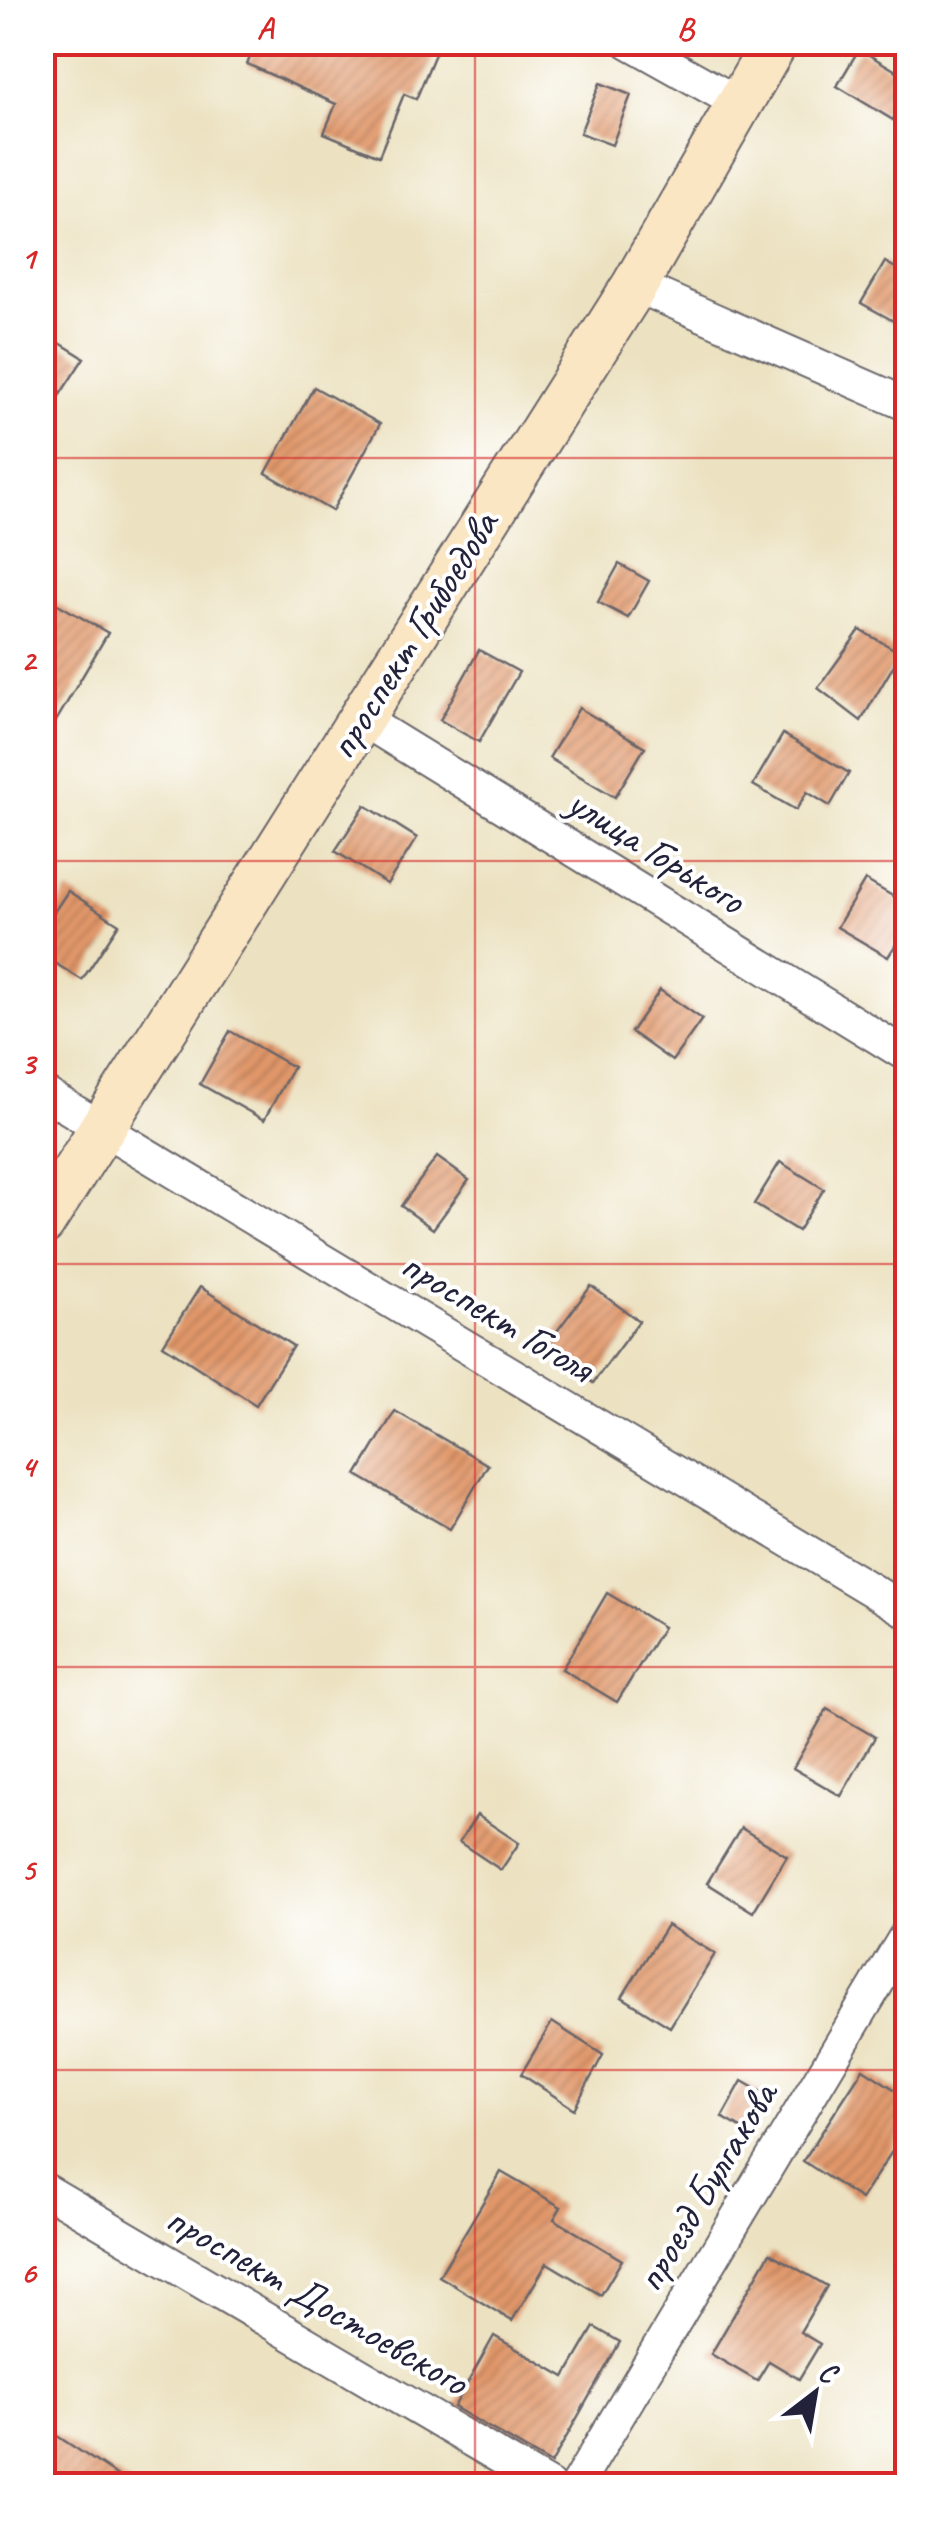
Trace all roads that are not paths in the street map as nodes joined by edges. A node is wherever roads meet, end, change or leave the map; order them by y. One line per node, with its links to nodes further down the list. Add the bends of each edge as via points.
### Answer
1 (629, 42): 3 (street)
2 (775, 42): 3 (street, проспект Грибоедова)
3 (738, 103): 4 (street, проспект Грибоедова)
4 (635, 284): 5 (street); 6 (street, проспект Грибоедова)
5 (908, 406)
6 (360, 718): 7 (street, улица Горького); 9 (street, проспект Грибоедова)
7 (908, 1056)
8 (42, 1092): 9 (street, проспект Гоголя)
9 (102, 1128): 10 (street, проспект Грибоедова); 11 (street, проспект Гоголя)
10 (42, 1222)
11 (908, 1612)
12 (908, 1932): 15 (street, проезд Булгакова)
13 (42, 2188): 14 (street, проспект Достоевского)
14 (549, 2486)
15 (576, 2486)

